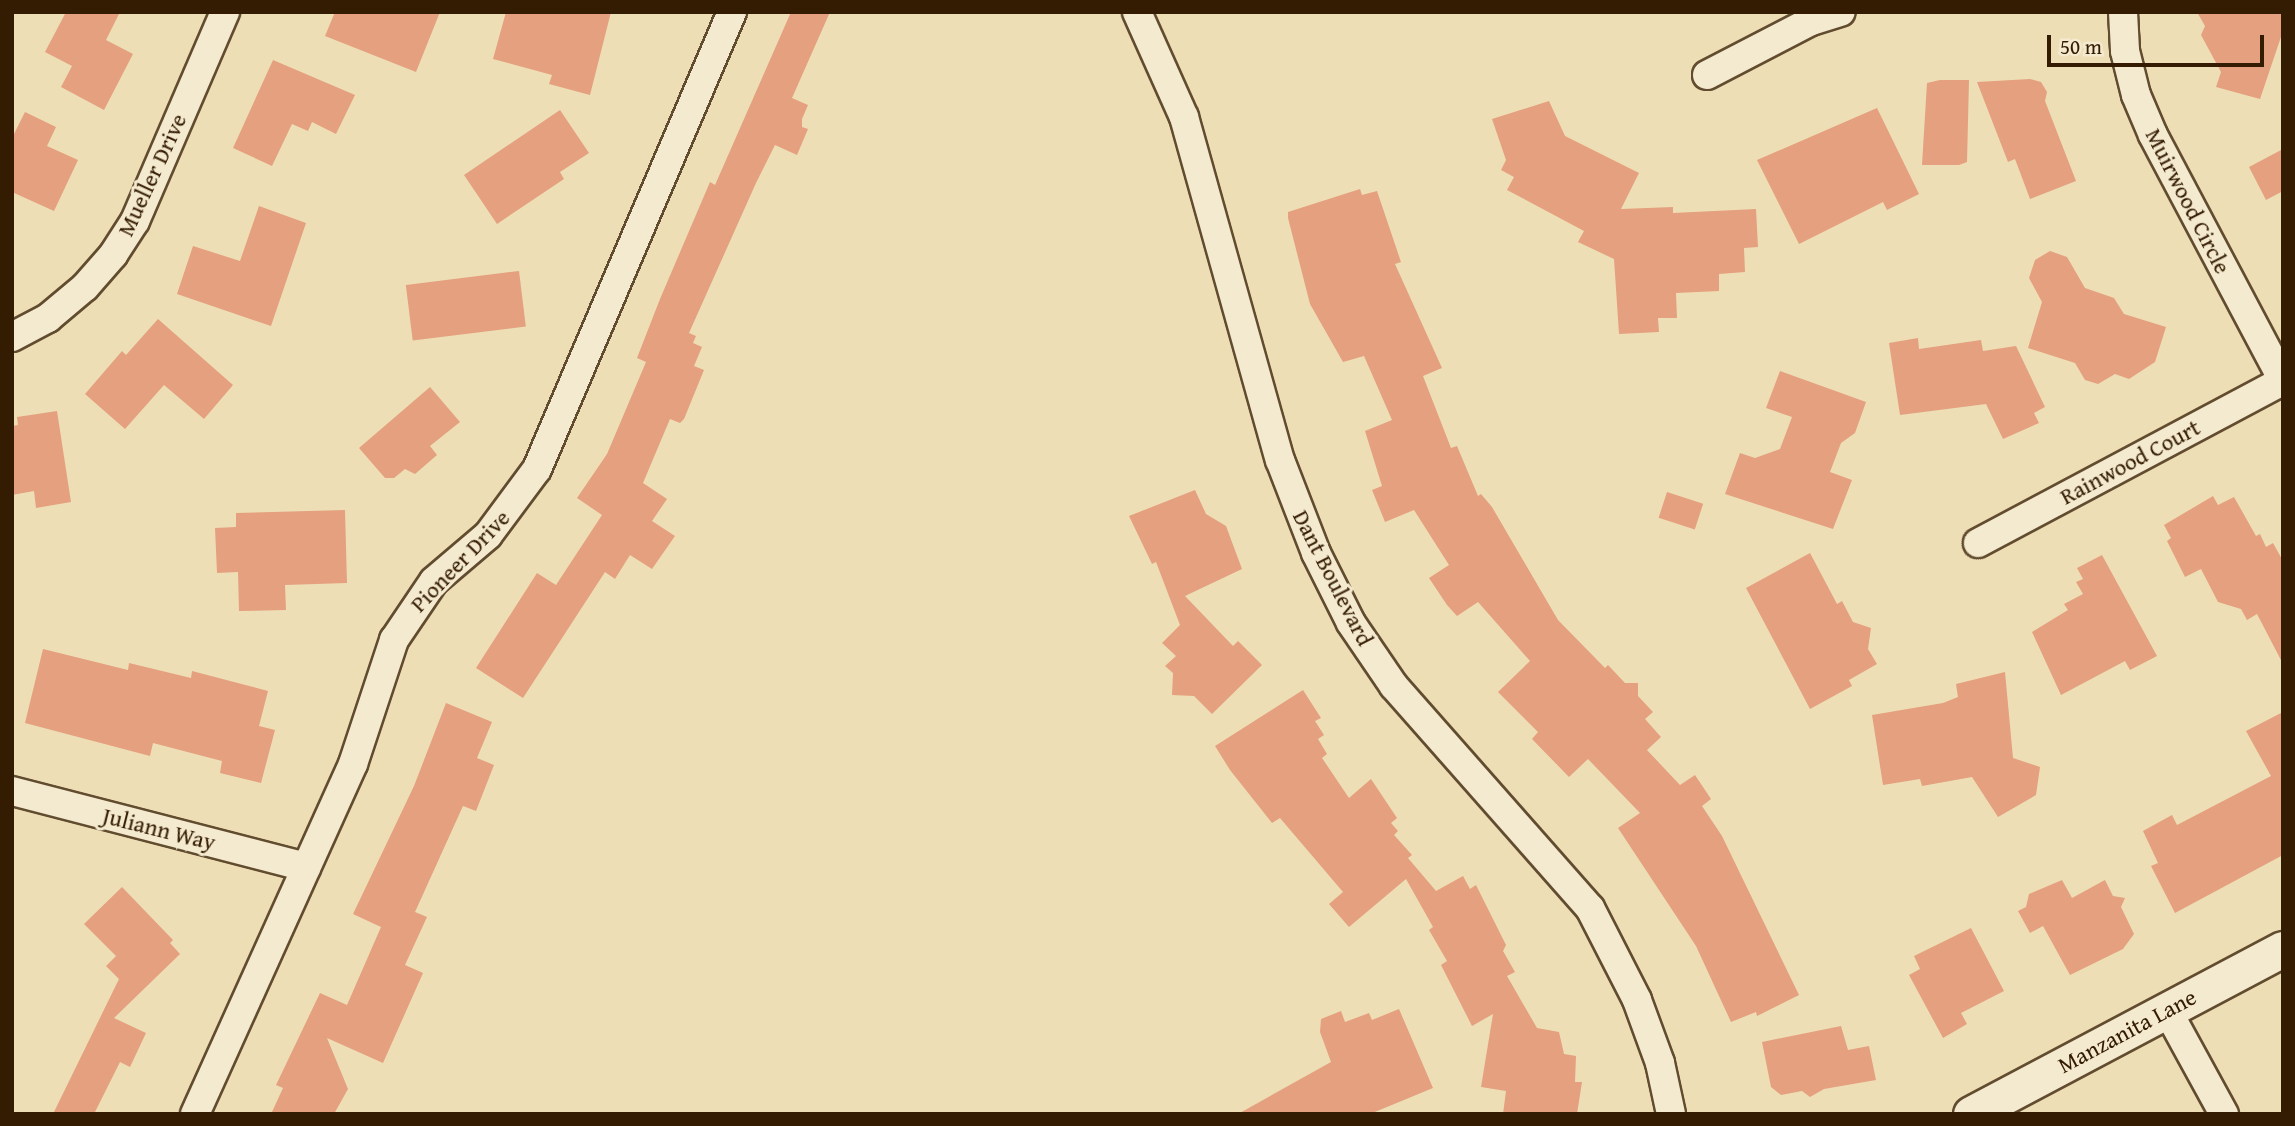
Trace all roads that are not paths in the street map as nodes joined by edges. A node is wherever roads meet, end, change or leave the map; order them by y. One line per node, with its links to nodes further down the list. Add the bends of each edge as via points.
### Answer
1 (225, 12): 7 (street, Mueller Drive, via 135,221 113,255 48,318)
2 (732, 12): 11 (street, Pioneer Drive, via 537,469 488,535 434,582 411,610 394,640 353,764)
3 (1137, 12): 15 (street, Dant Boulevard, via 1184,117 1280,460 1316,554 1351,623 1394,686 1590,908 1637,1000 1660,1063)
4 (1841, 12): 6 (street, via 1811,21)
5 (2123, 12): 8 (street, Muirwood Circle, via 2125,51 2153,135)
6 (1707, 75)
7 (12, 337)
8 (2283, 381): 9 (street, Rainwood Court)
9 (1978, 543)
10 (12, 791): 11 (street, Juliann Way)
11 (306, 867): 14 (street, Pioneer Drive)
12 (2283, 949): 13 (street, Manzanita Lane)
13 (2167, 1010): 16 (street, Manzanita Lane); 17 (street)
14 (195, 1114)
15 (1671, 1114)
16 (1971, 1114)
17 (2224, 1114)

